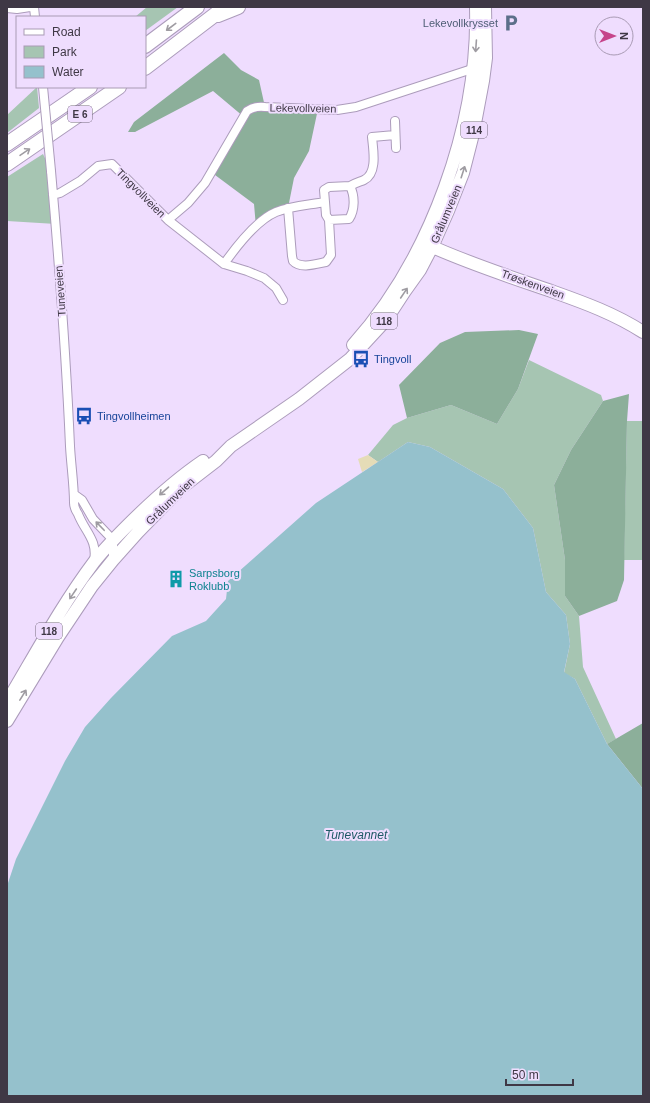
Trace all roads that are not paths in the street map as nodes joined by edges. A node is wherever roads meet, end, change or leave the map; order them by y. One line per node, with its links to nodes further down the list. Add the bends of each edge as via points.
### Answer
1 (30, 7): 7 (street)
2 (197, 7): 9 (highway, one-way to 9)
3 (225, 7): 8 (highway)
4 (238, 7): 8 (highway)
5 (476, 7): 12 (main road, Grålumveien / 114, one-way to 12)
6 (485, 7): 10 (main road, Grålumveien / 114)
7 (7, 8)
8 (212, 18): 11 (highway)
9 (146, 45)
10 (486, 58): 12 (street, Lekevollveien); 27 (main road, Grålumveien / 114, one-way to 10, via 448,211 463,173 473,134)
11 (146, 67)
12 (474, 69): 25 (street, Lekevollveien, via 356,107 337,110 259,106 252,108 247,111 205,182 188,203); 27 (main road, Grålumveien / 114, via 459,144)
13 (43, 88): 22 (street, Tuneveien, bridge)
14 (89, 88): 18 (highway, E 6)
15 (118, 88): 20 (highway, E 6, one-way to 15)
16 (395, 121): 17 (street)
17 (395, 135): 19 (street); 21 (street, via 372,137 374,163 371,172 365,179)
18 (7, 144)
19 (396, 148)
20 (7, 164)
21 (350, 186): 23 (street, via 328,187 324,190); 26 (street, via 353,192 354,212 349,219)
22 (53, 195): 25 (street, Tingvollveien, via 80,181 98,166 112,164); 32 (street, Tuneveien)
23 (325, 202): 24 (street); 26 (street)
24 (288, 208): 26 (street, via 292,256 293,261 299,265 326,262 331,255); 28 (street, via 275,212 256,227)
25 (168, 220): 28 (street, Tingvollveien)
26 (328, 220)
27 (426, 244): 30 (main road, Trøskenveien, via 596,308); 31 (main road, Grålumveien / 118, via 420,270 386,320 350,360 300,399)
28 (224, 264): 29 (street, Tingvollveien, via 264,278 276,288)
29 (283, 300)
30 (643, 332)
31 (231, 446): 33 (main road, Grålumveien / 118, one-way to 33, via 213,454 176,480); 34 (main road, Grålumveien / 118, via 181,488)
32 (75, 495): 33 (street, one-way to 32, via 90,514 82,500); 35 (street, Tuneveien, via 74,505 95,549)
33 (113, 540): 34 (street); 35 (main road, 118)
34 (113, 560): 37 (main road, 118, one-way to 34, via 73,614)
35 (94, 562): 36 (main road, 118, one-way to 36, via 59,614)
36 (7, 702)
37 (7, 720)

